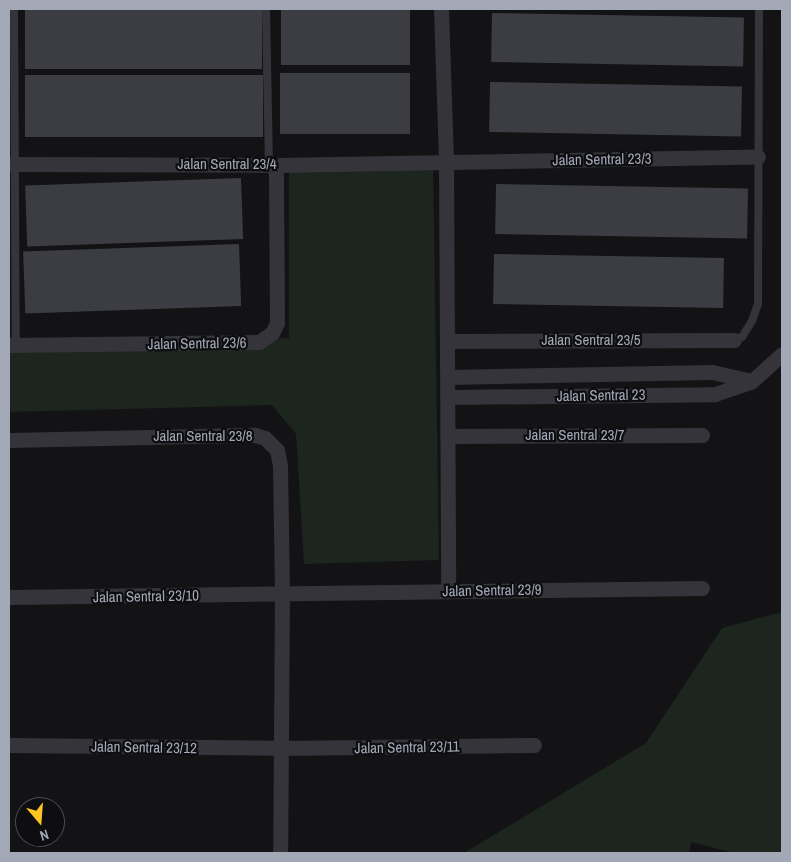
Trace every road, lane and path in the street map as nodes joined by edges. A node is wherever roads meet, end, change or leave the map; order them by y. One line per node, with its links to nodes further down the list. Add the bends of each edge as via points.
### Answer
1 (14, 9): 7 (lane)
2 (266, 9): 8 (lane)
3 (441, 9): 6 (street)
4 (759, 9): 5 (lane)
5 (758, 157): 6 (street, Jalan Sentral 23/3); 9 (lane, via 758,304 752,321 742,336)
6 (446, 161): 8 (street, Jalan Sentral 23/4); 10 (street)
7 (12, 164): 8 (street, Jalan Sentral 23/4); 11 (lane)
8 (273, 165): 11 (street, Jalan Sentral 23/6, via 278,323 272,334 258,342)
9 (734, 340): 10 (street, Jalan Sentral 23/5)
10 (447, 341): 13 (street)
11 (12, 345)
12 (782, 354): 14 (street, Jalan Sentral 23)
13 (448, 377): 14 (street, Jalan Sentral 23, via 712,372); 15 (street)
14 (752, 381): 15 (street, Jalan Sentral 23, via 716,394)
15 (448, 396): 17 (street)
16 (702, 435): 17 (street, Jalan Sentral 23/7)
17 (448, 436): 20 (street)
18 (9, 440): 21 (street, Jalan Sentral 23/8, via 255,435 265,438 277,450 280,465)
19 (702, 588): 20 (street, Jalan Sentral 23/9)
20 (448, 590): 21 (street, Jalan Sentral 23/9)
21 (282, 594): 22 (street, Jalan Sentral 23/10); 25 (street, Jalan Sentral 23/8)
22 (9, 597)
23 (9, 745): 25 (street, Jalan Sentral 23/12)
24 (534, 745): 25 (street, Jalan Sentral 23/11)
25 (280, 748): 26 (street, Jalan Sentral 23/8)
26 (280, 853)

